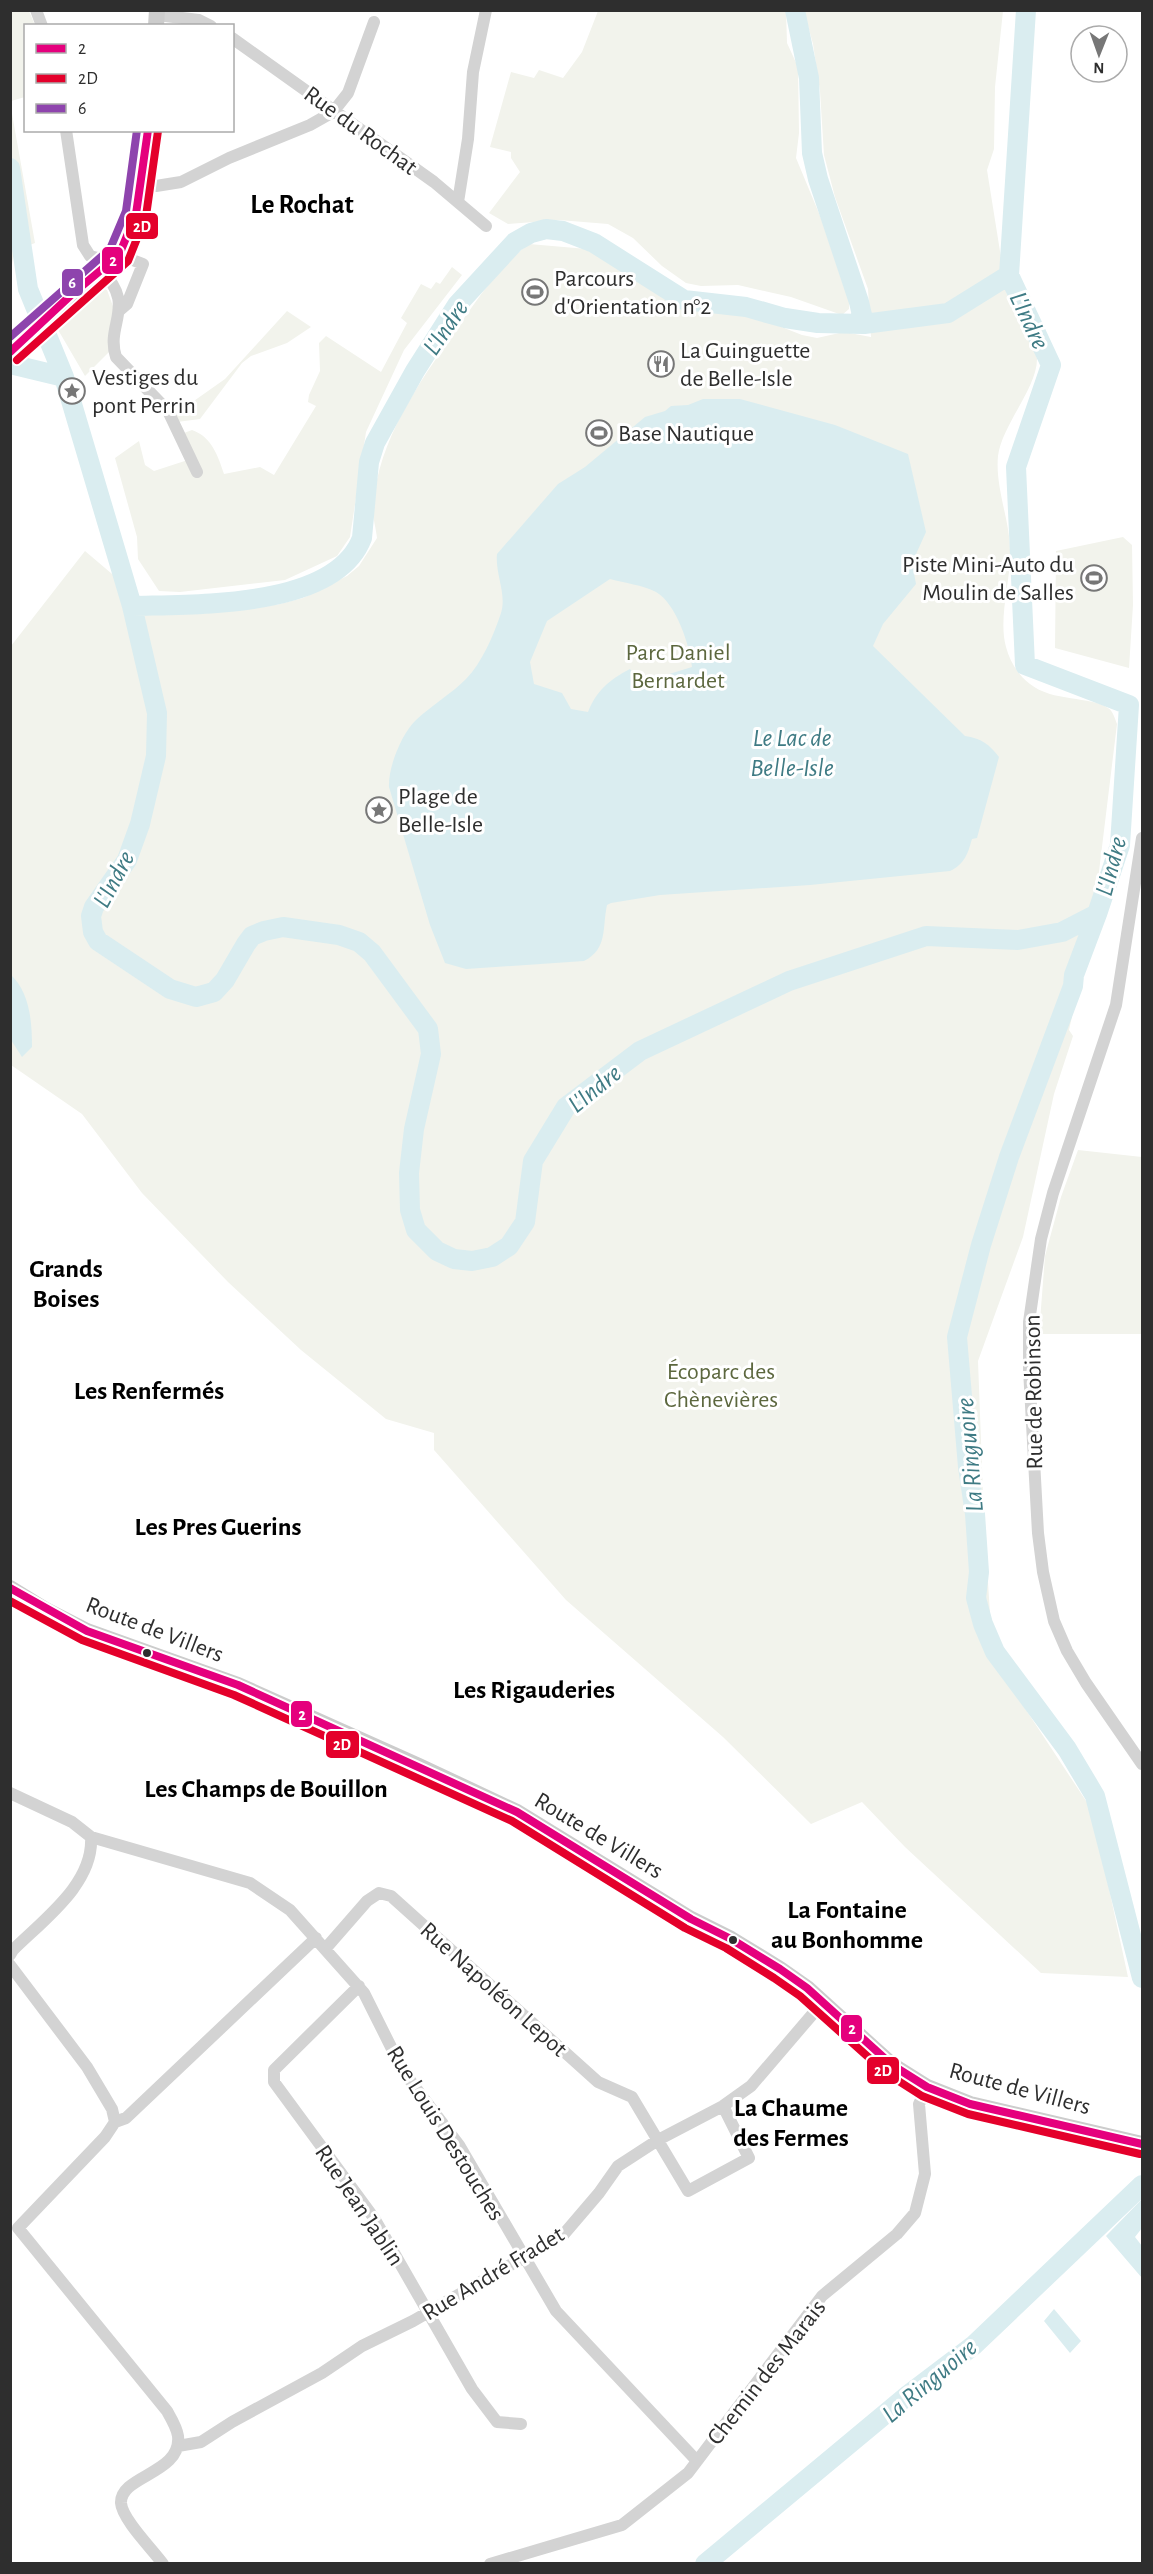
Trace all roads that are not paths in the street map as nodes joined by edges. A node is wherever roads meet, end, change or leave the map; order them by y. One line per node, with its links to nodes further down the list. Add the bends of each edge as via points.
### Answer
1 (486, 10): 11 (street, via 472,81)
2 (157, 17): 3 (street)
3 (205, 19)
4 (374, 22): 6 (street, via 348,93)
5 (234, 39): 6 (street, Rue du Rochat)
6 (333, 112): 10 (street, via 181,182 156,186); 11 (street, Rue du Rochat)
7 (66, 132): 13 (street, via 83,245 90,256)
8 (139, 132): 13 (main road, via 129,204)
9 (148, 132): 10 (main road)
10 (142, 183): 13 (main road, via 136,214)
11 (458, 202): 12 (street, Rue du Rochat)
12 (486, 226)
13 (109, 262): 14 (street, via 107,276); 14 (street, via 144,264 127,304); 15 (main road)
14 (120, 310): 16 (street, via 115,333 116,357 168,411)
15 (10, 352)
16 (197, 472)
17 (1143, 838): 19 (street, Rue de Robinson, via 1116,1005 1053,1193 1041,1239 1029,1322 1030,1418 1038,1533 1054,1621 1086,1683)
18 (10, 1588): 27 (main road, Route de Villers, via 87,1631 238,1685 517,1812 691,1919 757,1954)
19 (1143, 1764)
20 (10, 1793): 21 (street, Rue Louis Destouches, via 72,1822)
21 (91, 1837): 22 (street, Rue Louis Destouches, via 250,1882 290,1910); 24 (street, via 85,1871 70,1893)
22 (316, 1938): 23 (street, Rue Louis Destouches); 30 (street, via 126,2118)
23 (326, 1948): 26 (street, Rue Louis Destouches); 31 (street, Rue Napoléon Lepot, via 367,1901 379,1893 391,1896 598,2082 632,2097)
24 (10, 1955)
25 (10, 1965): 30 (street, via 87,2067 112,2109)
26 (359, 1986): 34 (street, Rue Louis Destouches, via 403,2071 459,2145); 35 (street, Rue Jean Jablin, via 274,2070 274,2082 374,2218)
27 (823, 2002): 28 (main road, Route de Villers, via 892,2065); 29 (street, Rue André Fradet, via 751,2085)
28 (927, 2087): 32 (main road, Route de Villers, via 970,2104); 38 (street, Chemin des Marais, via 919,2104 925,2174 915,2213 897,2234 822,2296)
29 (723, 2106): 31 (street, Rue André Fradet); 31 (street, Rue Napoléon Lepot, via 749,2158 688,2191)
30 (115, 2122): 33 (street)
31 (658, 2140): 34 (street, Rue André Fradet, via 618,2166 564,2234)
32 (1143, 2144)
33 (14, 2231): 37 (street, via 167,2411 178,2433)
34 (523, 2257): 35 (street, Rue André Fradet); 38 (street, Rue Louis Destouches, via 556,2311)
35 (428, 2313): 36 (street, Rue Jean Jablin, via 472,2389 497,2422); 37 (street, Rue André Fradet, via 362,2346 201,2442)
36 (521, 2424)
37 (178, 2446): 39 (street, via 170,2461 130,2487 121,2503 126,2517)
38 (697, 2461): 40 (street, Chemin des Marais, via 688,2473 622,2525)
39 (163, 2564)
40 (490, 2564)

